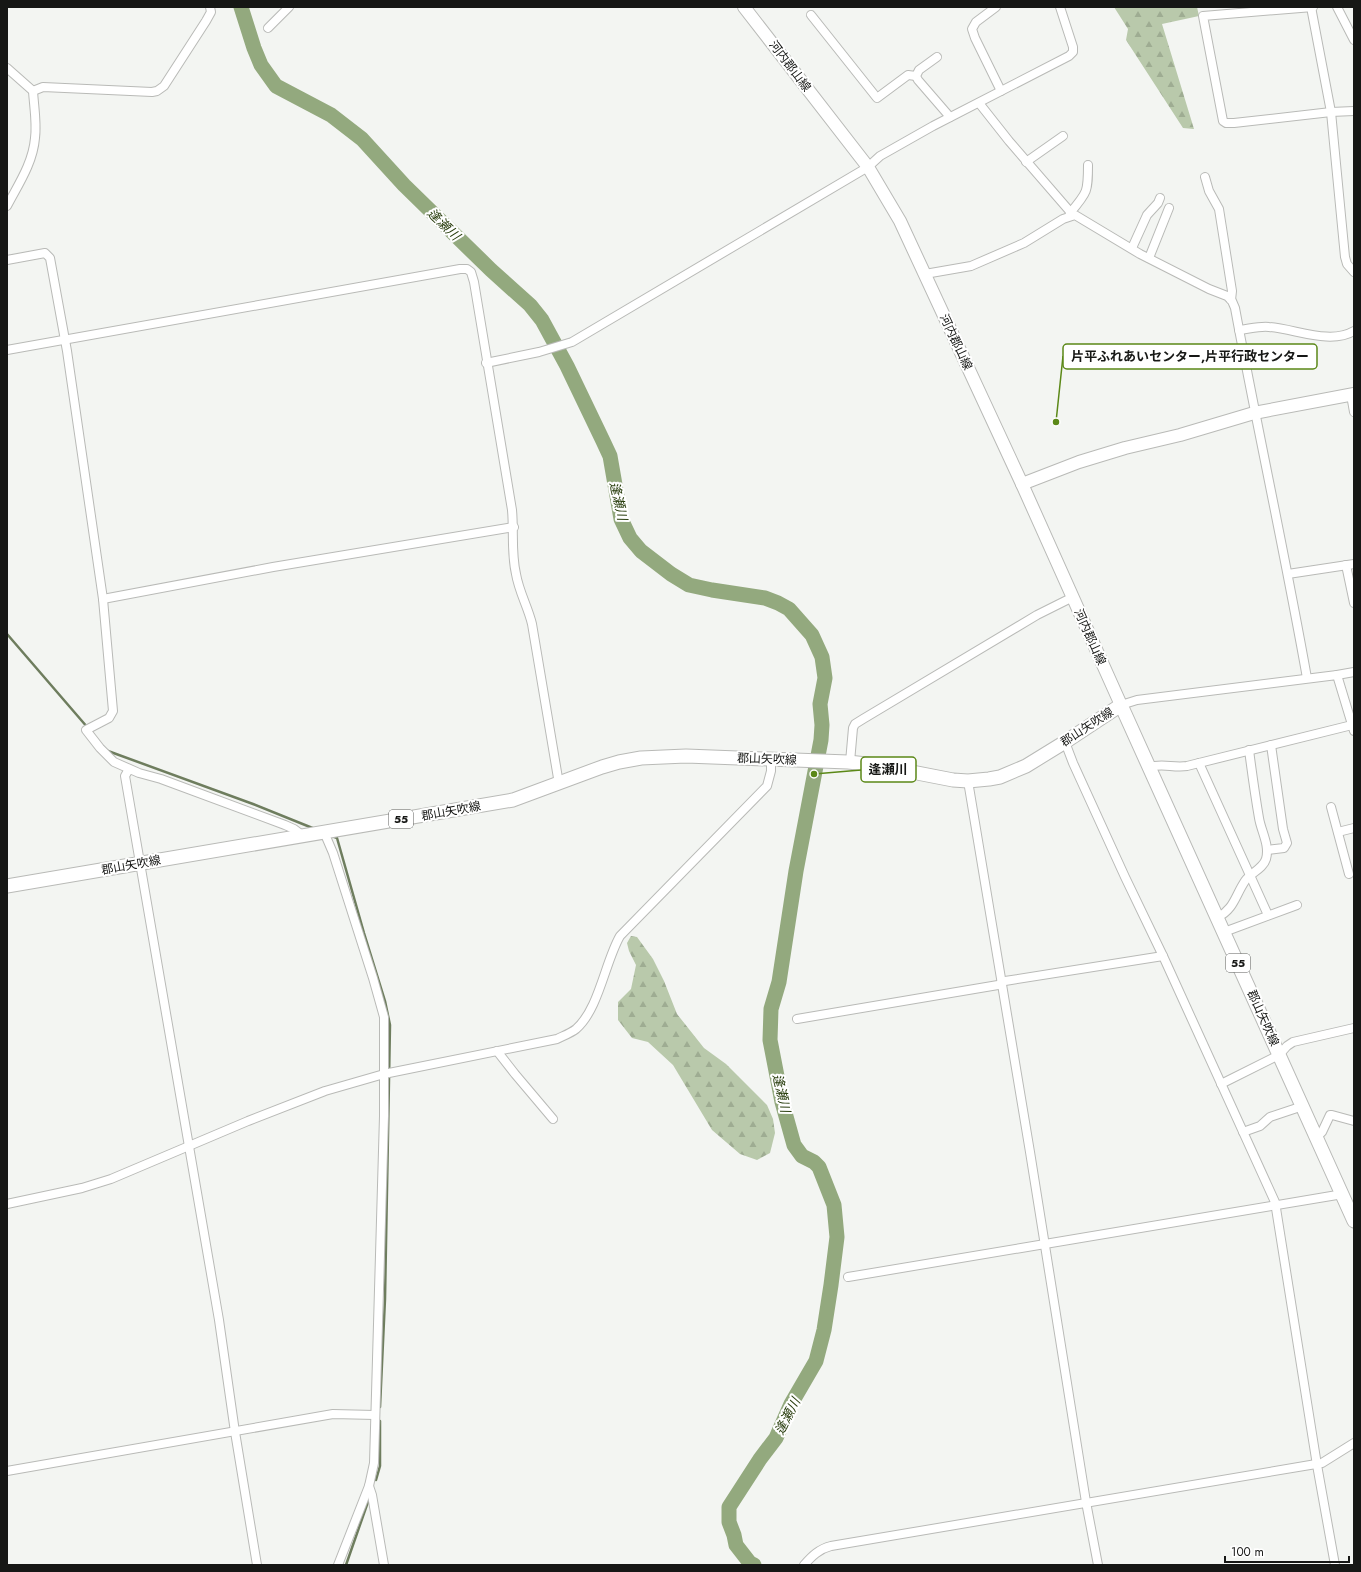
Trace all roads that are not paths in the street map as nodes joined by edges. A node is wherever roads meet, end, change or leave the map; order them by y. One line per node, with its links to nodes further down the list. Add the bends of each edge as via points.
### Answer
1 (210, 7): 14 (street, via 211,12 206,21 164,86 157,91 43,87)
2 (289, 7): 9 (street)
3 (744, 7): 23 (main road, 河内郡山線)
4 (996, 7): 15 (street, via 974,24 972,31)
5 (1060, 7): 15 (street, via 1073,52)
6 (1312, 7): 18 (street); 18 (street, via 1203,16 1223,122 1279,119)
7 (1337, 7): 10 (street)
8 (812, 15): 13 (street, via 878,98 908,75)
9 (268, 28)
10 (1354, 40)
11 (937, 57): 13 (street, via 919,70)
12 (7, 68): 14 (street)
13 (916, 76): 19 (street)
14 (33, 91): 26 (street, via 36,137 33,151)
15 (1001, 91): 16 (street)
16 (979, 103): 19 (street); 21 (street)
17 (1354, 111): 18 (street)
18 (1331, 112): 32 (street, via 1345,257)
19 (950, 117): 23 (street, via 880,156)
20 (1063, 136): 21 (street)
21 (1026, 162): 28 (street)
22 (1088, 165): 28 (street, via 1085,194)
23 (868, 167): 33 (main road, 河内郡山線, via 900,221); 39 (street, via 572,342)
24 (1205, 177): 34 (street, via 1219,209 1232,291)
25 (1160, 198): 29 (street, via 1147,215)
26 (7, 206)
27 (1169, 208): 30 (street)
28 (1071, 214): 29 (street); 33 (street, via 1024,243 971,266)
29 (1132, 248): 30 (street)
30 (1149, 258): 34 (street)
31 (7, 260): 37 (street, via 45,254 50,258)
32 (1354, 272)
33 (925, 274): 43 (main road, 河内郡山線)
34 (1231, 300): 35 (street)
35 (1239, 330): 36 (street, via 1269,327 1334,338); 42 (street)
36 (1354, 331)
37 (65, 340): 38 (street); 39 (street, via 464,268 473,275); 48 (street)
38 (7, 350)
39 (486, 363): 44 (street)
40 (1352, 394): 41 (street); 42 (main road)
41 (1354, 412)
42 (1254, 413): 43 (main road, via 1079,462); 46 (street)
43 (1022, 484): 47 (main road, 河内郡山線)
44 (514, 527): 48 (street, via 273,567); 64 (street, via 516,576 532,624)
45 (1350, 564): 46 (street); 49 (street)
46 (1288, 574): 52 (street)
47 (1073, 597): 53 (main road, 河内郡山線); 59 (street, via 1037,615 855,724)
48 (103, 599): 62 (street, via 113,711 109,718 86,730 109,758)
49 (1354, 603)
50 (1354, 672): 51 (street)
51 (1337, 675): 52 (street); 54 (street)
52 (1307, 678): 53 (street, via 1137,700)
53 (1121, 705): 55 (main road, 郡山矢吹線 / 55); 61 (main road, 郡山矢吹線 / 55)
54 (1353, 728): 56 (street)
55 (1065, 742): 63 (main road, 郡山矢吹線 / 55, via 1026,766 989,779); 79 (street)
56 (1271, 745): 57 (street); 70 (street, via 1287,842 1284,848)
57 (1249, 750): 60 (street); 70 (street, via 1259,819)
58 (772, 758): 59 (main road, 郡山矢吹線 / 55); 64 (main road, 郡山矢吹線 / 55, via 641,758 614,764); 83 (street, via 767,786 620,936 594,1002 576,1029 557,1039)
59 (849, 762): 63 (main road, 郡山矢吹線 / 55)
60 (1199, 763): 61 (street, via 1179,767 1169,764 1156,765); 73 (street)
61 (1149, 768): 77 (main road, 郡山矢吹線 / 55)
62 (129, 769): 69 (street, via 285,825); 71 (street, via 125,776)
63 (968, 781): 80 (street)
64 (559, 784): 67 (main road, 郡山矢吹線 / 55, via 513,800)
65 (1331, 807): 68 (street)
66 (1354, 828): 68 (street)
67 (324, 832): 69 (main road, 郡山矢吹線 / 55); 85 (street, via 371,970 384,1017)
68 (1338, 832): 72 (street)
69 (302, 835): 71 (main road, 郡山矢吹線 / 55)
70 (1267, 850): 73 (street, via 1264,862)
71 (139, 864): 74 (main road, 郡山矢吹線 / 55); 92 (street)
72 (1349, 874)
73 (1250, 875): 76 (street); 77 (street, via 1228,911)
74 (7, 886)
75 (1297, 905): 76 (street)
76 (1268, 915): 78 (street)
77 (1218, 917): 78 (main road, 郡山矢吹線 / 55)
78 (1224, 932): 84 (main road, 郡山矢吹線 / 55)
79 (1163, 956): 80 (street, via 1005,981); 86 (street)
80 (1001, 984): 81 (street); 97 (street)
81 (797, 1019)
82 (1354, 1028): 84 (street, via 1293,1042)
83 (497, 1051): 85 (street); 88 (street)
84 (1280, 1055): 86 (street); 87 (main road, 郡山矢吹線 / 55)
85 (384, 1074): 92 (street, via 325,1091); 99 (street)
86 (1221, 1084): 90 (street)
87 (1303, 1106): 90 (street, via 1270,1117 1260,1126); 91 (main road, 郡山矢吹線 / 55)
88 (553, 1119)
89 (1354, 1121): 91 (street, via 1332,1115)
90 (1243, 1132): 95 (street)
91 (1317, 1137): 93 (main road, 郡山矢吹線 / 55)
92 (188, 1146): 94 (street, via 111,1179); 100 (street, via 219,1320)
93 (1343, 1194): 95 (street); 96 (main road, 郡山矢吹線 / 55)
94 (7, 1204)
95 (1276, 1206): 97 (street); 102 (street)
96 (1354, 1221)
97 (1045, 1244): 98 (street); 105 (street)
98 (848, 1277)
99 (375, 1415): 100 (street, via 333,1414); 104 (street, via 374,1463)
100 (235, 1432): 103 (street); 106 (street)
101 (1354, 1443): 102 (street)
102 (1317, 1465): 105 (street); 111 (street)
103 (7, 1471)
104 (369, 1486): 107 (street); 108 (street)
105 (1086, 1502): 109 (street, via 825,1547); 110 (street)
106 (257, 1565)
107 (338, 1565)
108 (384, 1565)
109 (804, 1565)
110 (1098, 1565)
111 (1335, 1565)

